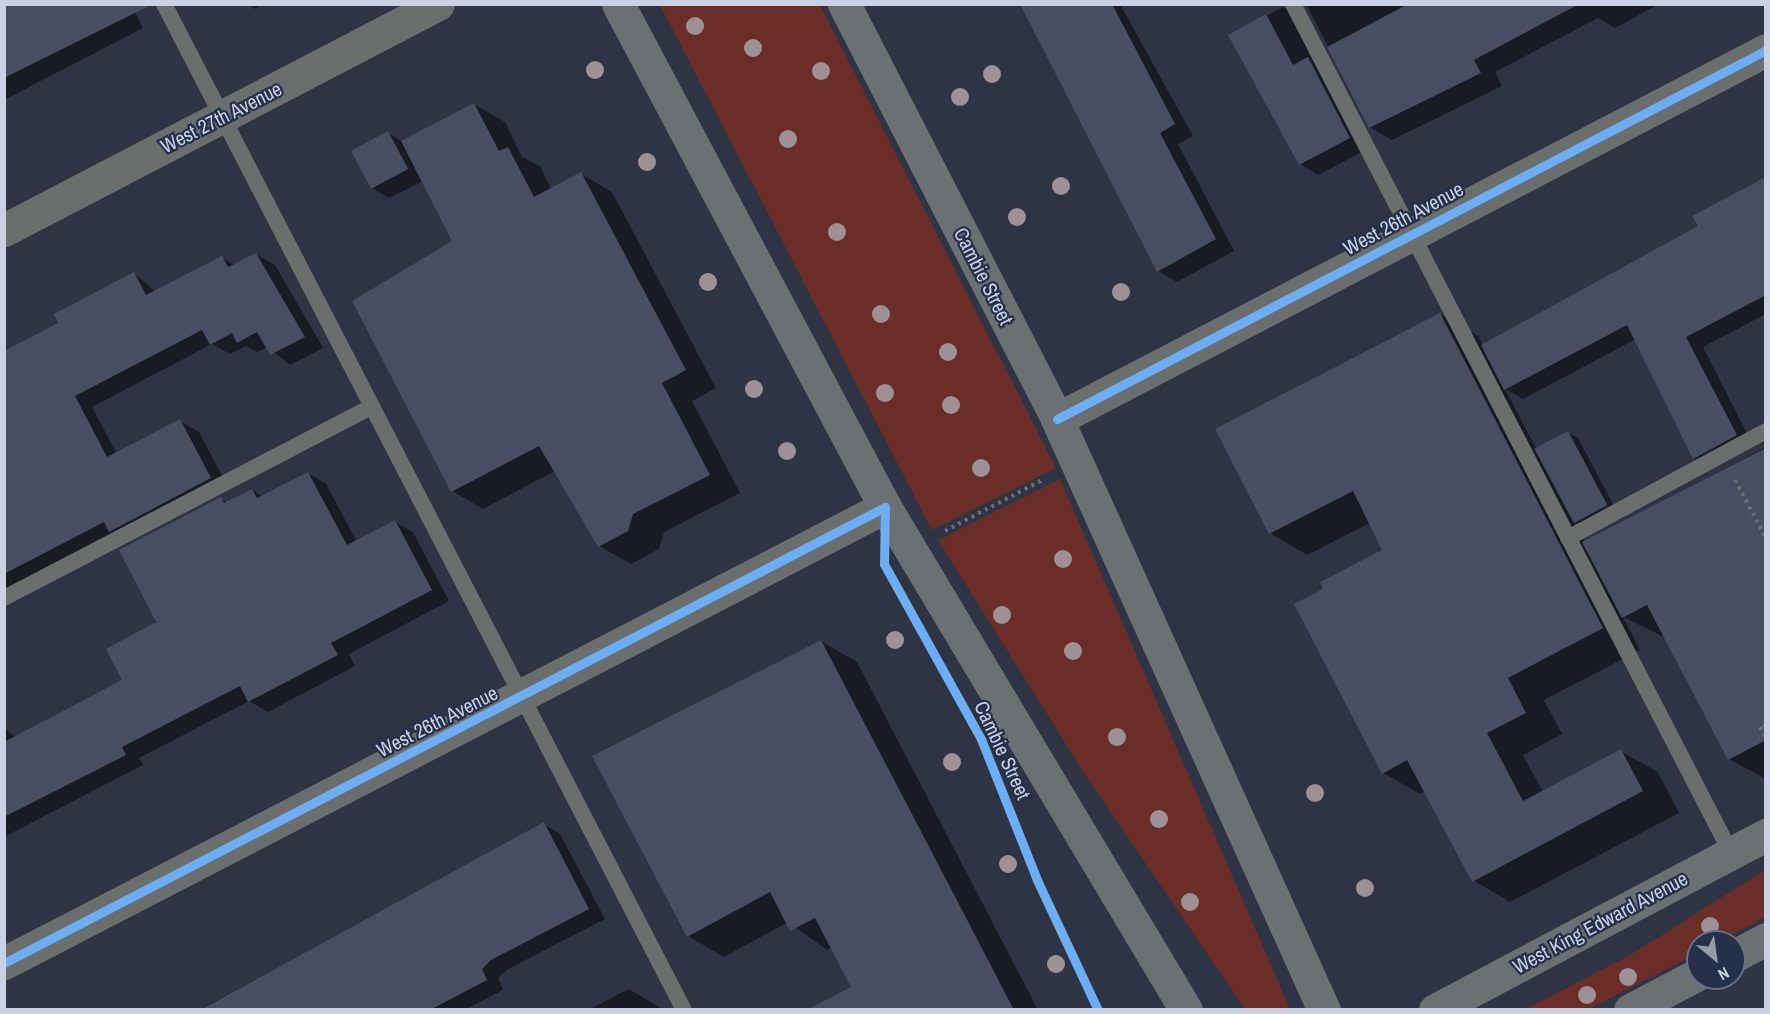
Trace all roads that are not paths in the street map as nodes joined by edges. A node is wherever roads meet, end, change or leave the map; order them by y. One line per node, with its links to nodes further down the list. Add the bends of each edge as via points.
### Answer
1 (164, 4): 7 (lane)
2 (438, 4): 7 (street, West 27th Avenue)
3 (618, 4): 13 (main road, Cambie Street)
4 (844, 4): 11 (main road, Cambie Street)
5 (1293, 4): 9 (lane)
6 (1766, 50): 9 (street, West 26th Avenue)
7 (221, 117): 8 (street, West 27th Avenue); 10 (lane)
8 (4, 230)
9 (1413, 233): 11 (street, West 26th Avenue); 14 (lane)
10 (371, 407): 15 (lane); 16 (lane)
11 (1057, 419): 25 (main road, Cambie Street)
12 (1766, 431): 14 (lane)
13 (885, 507): 16 (street, West 26th Avenue); 24 (main road, Cambie Street)
14 (1568, 538): 18 (lane)
15 (4, 598)
16 (522, 697): 21 (street, West 26th Avenue); 23 (lane)
17 (1766, 835): 18 (main road, West King Edward Avenue)
18 (1731, 853): 26 (main road, West King Edward Avenue)
19 (1766, 939): 20 (main road)
20 (1746, 950)
21 (4, 963)
22 (1686, 980): 27 (main road)
23 (684, 1010)
24 (1186, 1010)
25 (1324, 1010)
26 (1435, 1010)
27 (1630, 1010)

